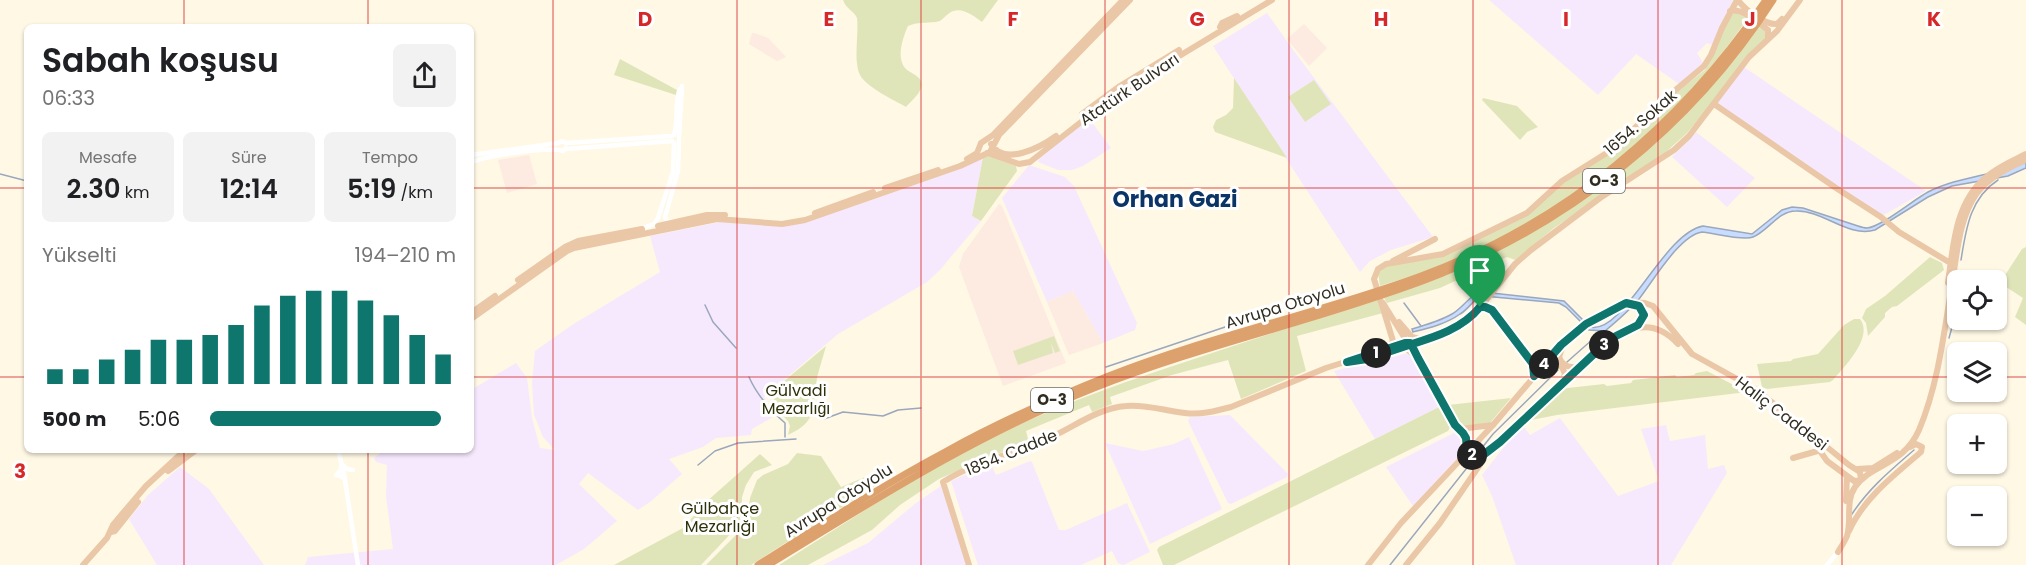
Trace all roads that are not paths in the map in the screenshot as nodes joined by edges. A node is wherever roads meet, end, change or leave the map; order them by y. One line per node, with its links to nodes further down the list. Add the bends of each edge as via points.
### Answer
1 (1123, 0): 16 (main road)
2 (1130, 0): 19 (main road)
3 (1265, 0): 12 (main road, via 1221,23)
4 (1272, 0): 12 (main road, Atatürk Bulvarı)
5 (1738, 0): 9 (main road, 1654. Sokak); 10 (main road)
6 (1767, 0): 39 (highway, Avrupa Otoyolu / O-3, via 1697,90 1608,172 1552,211 1492,245)
7 (1773, 0): 39 (highway, Avrupa Otoyolu / O-3, via 1738,50 1700,94 1646,148 1601,183 1511,241 1441,273)
8 (1797, 3): 11 (main road, via 1777,24); 13 (main road)
9 (1730, 11): 10 (main road); 36 (main road, 1654. Sokak, via 1708,61 1694,76 1613,149 1563,181 1525,215 1440,255)
10 (1748, 12): 11 (main road)
11 (1766, 25): 13 (main road)
12 (1222, 30): 23 (main road, Atatürk Bulvarı, via 1141,72 1049,141); 28 (main road, Atatürk Bulvarı, via 1118,93)
13 (1766, 41): 14 (main road)
14 (1714, 104): 35 (main road); 42 (main road, via 1674,150 1600,198 1531,250)
15 (675, 139): 15 (main road, via 682,86 677,96); 17 (main road); 21 (main road); 31 (main road, via 678,171 665,217); 32 (main road, via 673,172 658,218)
16 (984, 141): 19 (main road); 20 (main road)
17 (566, 143): 18 (main road, via 561,141); 21 (main road)
18 (558, 146): 21 (main road, via 562,151); 25 (main road); 27 (main road)
19 (992, 146): 22 (main road); 23 (main road, via 1003,153)
20 (980, 148): 22 (main road); 30 (main road, via 954,165)
21 (566, 149)
22 (987, 153): 29 (main road); 30 (main road, via 950,170)
23 (1025, 153): 28 (main road); 29 (main road, via 1019,157)
24 (2026, 154): 33 (main road, via 1990,173 1977,185)
25 (474, 155)
26 (2026, 160): 35 (main road, via 1997,174 1977,194)
27 (474, 161)
28 (1032, 161): 29 (main road, Atatürk Bulvarı)
29 (1019, 164)
30 (811, 216): 31 (main road, via 780,220 711,215); 32 (main road, via 782,224 717,219)
31 (675, 223): 32 (main road)
32 (641, 234): 44 (main road, via 566,247); 45 (main road, via 567,251)
33 (1955, 235): 35 (main road); 35 (main road)
34 (1435, 239): 36 (main road)
35 (1949, 261): 37 (main road); 38 (main road)
36 (1386, 264): 39 (main road, via 1374,276)
37 (1948, 270)
38 (1949, 270)
39 (1378, 294): 43 (main road); 50 (main road, via 1393,340); 93 (highway, Avrupa Otoyolu / O-3, via 1179,351 1049,400 922,464); 94 (highway, Avrupa Otoyolu / O-3, via 1158,364 1047,407 920,471)
40 (1947, 302): 61 (main road, via 1939,360 1923,418)
41 (1626, 303): 46 (main road, via 1639,306 1644,315 1642,322); 48 (main road, via 1586,324); 58 (main road, Haliç Caddesi, via 1638,301 1653,306 1692,354)
42 (1480, 307): 47 (main road, via 1459,326); 56 (main road, via 1492,310 1533,364)
43 (1386, 308): 47 (main road, via 1412,337); 49 (main road)
44 (474, 312)
45 (474, 317)
46 (1630, 329): 54 (main road, via 1612,338); 58 (main road, Haliç Caddesi, via 1657,329 1695,360)
47 (1423, 340): 49 (main road); 52 (main road, via 1417,347)
48 (1565, 342): 54 (main road, via 1560,360 1565,366); 55 (main road)
49 (1409, 344): 50 (main road); 51 (main road); 52 (main road)
50 (1386, 350): 53 (main road)
51 (1395, 350): 52 (main road, via 1408,350); 53 (main road)
52 (1417, 356): 60 (main road)
53 (1347, 362): 95 (main road, 1854. Cadde, via 1215,412 1184,413 1140,406 1112,408 951,477 943,482)
54 (1582, 366): 57 (main road)
55 (1541, 367): 56 (main road); 57 (main road, via 1550,363 1562,367 1565,374)
56 (1534, 376): 59 (main road)
57 (1559, 388): 65 (main road)
58 (1762, 394): 62 (main road, Haliç Caddesi)
59 (1493, 425): 60 (main road); 63 (main road)
60 (1458, 429): 67 (main road, via 1466,438)
61 (1914, 435): 64 (main road); 76 (main road, via 1878,465)
62 (1811, 437): 66 (main road, Haliç Caddesi); 71 (main road, Haliç Caddesi)
63 (1473, 445): 65 (main road, via 1475,458); 67 (main road)
64 (1906, 449): 82 (main road); 86 (main road, via 1917,444 1924,452 1885,483)
65 (1490, 450): 78 (main road)
66 (1831, 450): 71 (main road); 76 (main road, Haliç Caddesi)
67 (1467, 451): 75 (main road)
68 (182, 453): 79 (main road)
69 (192, 453): 79 (main road)
70 (339, 453): 74 (main road)
71 (1813, 453): 72 (main road); 73 (main road, Haliç Caddesi); 73 (main road)
72 (1794, 460)
73 (1827, 461): 80 (main road, Haliç Caddesi)
74 (342, 464): 77 (main road); 81 (main road); 81 (main road, via 336,475)
75 (1456, 464): 78 (main road, via 1472,460); 96 (main road)
76 (1853, 468): 82 (main road, Haliç Caddesi, via 1860,472)
77 (353, 470)
78 (1476, 471): 97 (main road)
79 (163, 473): 83 (main road); 84 (main road)
80 (1847, 475): 82 (main road, Haliç Caddesi, via 1856,482); 89 (main road)
81 (345, 480): 92 (main road)
82 (1861, 480): 85 (main road, via 1852,494)
83 (134, 499): 84 (main road); 87 (main road)
84 (129, 513): 87 (main road)
85 (1849, 514): 86 (main road); 88 (main road)
86 (1856, 514): 88 (main road)
87 (110, 532): 91 (main road)
88 (1847, 534): 89 (main road)
89 (1843, 543): 90 (main road)
90 (1838, 552): 98 (main road)
91 (83, 565)
92 (358, 565)
93 (758, 565)
94 (768, 565)
95 (969, 565)
96 (1368, 565)
97 (1406, 565)
98 (1827, 565)

